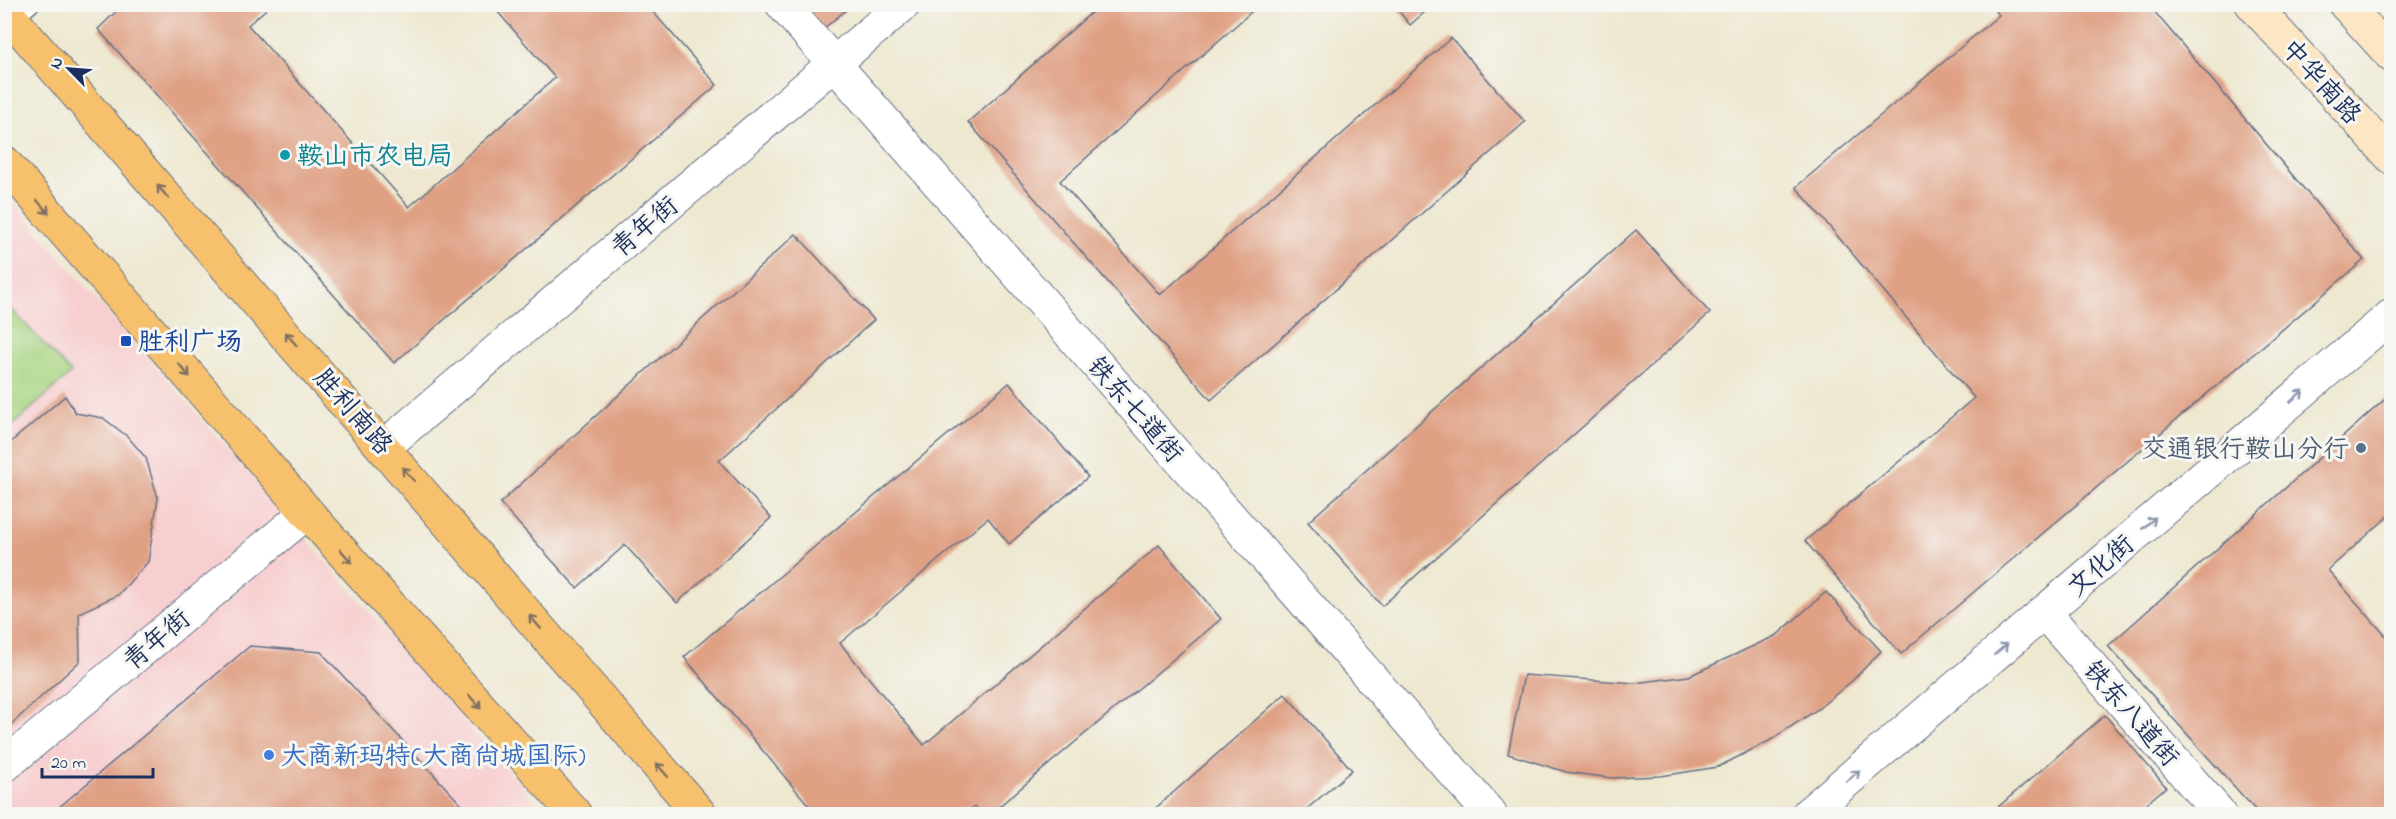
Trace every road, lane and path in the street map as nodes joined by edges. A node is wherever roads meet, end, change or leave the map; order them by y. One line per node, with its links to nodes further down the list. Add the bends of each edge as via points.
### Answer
1 (782, 4): 7 (street, 铁东七道街)
2 (904, 4): 7 (street, 青年街)
3 (2252, 4): 8 (main road, 中华南路)
4 (2345, 4): 6 (main road)
5 (16, 12): 11 (main road, 胜利南路, one-way to 5)
6 (2391, 56)
7 (835, 64): 11 (street, 青年街); 17 (street, 铁东七道街)
8 (2391, 158)
9 (4, 162): 12 (main road, one-way to 12)
10 (2391, 315): 13 (street, 文化街, one-way to 10)
11 (384, 447): 16 (main road, 胜利南路, one-way to 11)
12 (307, 512): 14 (street, 青年街); 15 (main road, one-way to 15)
13 (2044, 612): 18 (street, 文化街, one-way to 13); 19 (street, 铁东八道街)
14 (4, 766)
15 (575, 814)
16 (700, 814)
17 (1490, 814)
18 (1808, 814)
19 (2220, 814)

